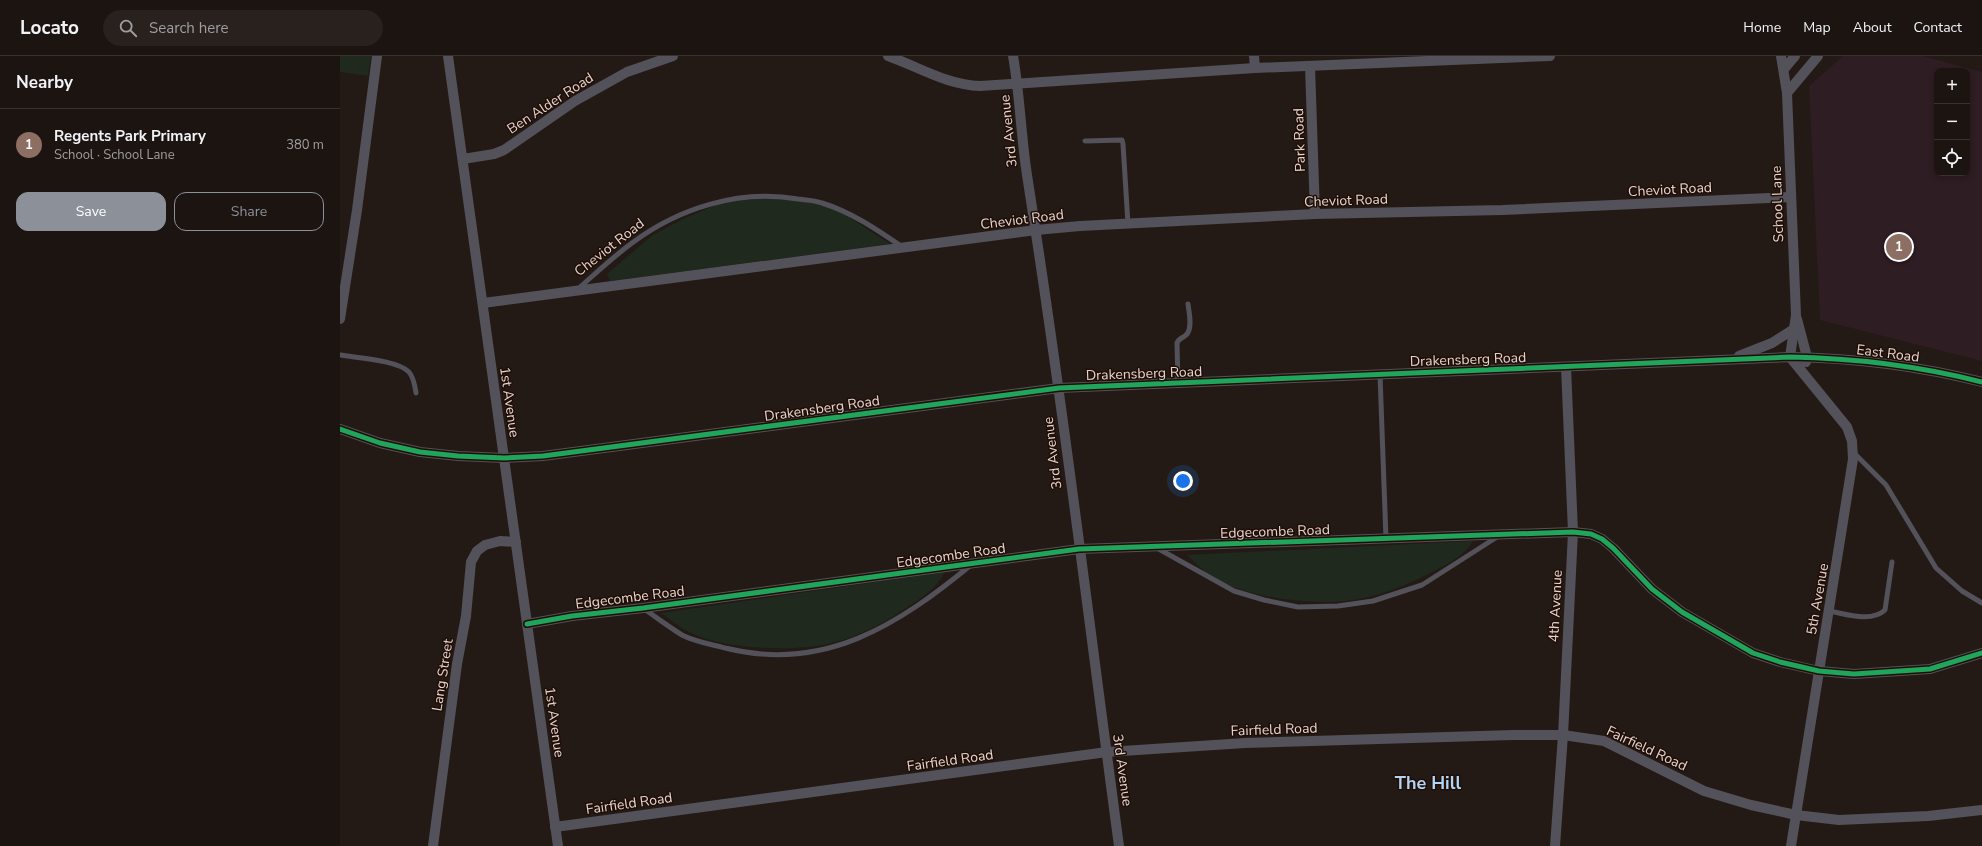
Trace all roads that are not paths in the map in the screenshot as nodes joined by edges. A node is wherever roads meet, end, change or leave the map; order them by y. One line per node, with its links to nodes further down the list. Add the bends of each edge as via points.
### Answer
1 (377, 56): 27 (street)
2 (448, 56): 17 (street, 1st Avenue)
3 (673, 56): 17 (street, Ben Alder Road, via 627,72 581,97 504,150)
4 (888, 56): 14 (street, via 964,85)
5 (1013, 56): 14 (street, 3rd Avenue)
6 (1254, 56): 12 (street)
7 (1550, 56): 11 (street)
8 (1780, 56): 13 (street, School Lane)
9 (1795, 56): 13 (street)
10 (1818, 56): 15 (street)
11 (1310, 66): 12 (street); 19 (street, Park Road)
12 (1255, 68): 14 (street)
13 (1784, 70): 15 (street, School Lane)
14 (1018, 82): 21 (street, 3rd Avenue, via 1026,173)
15 (1787, 92): 18 (street, School Lane)
16 (1084, 141): 20 (lane, via 1122,140)
17 (463, 159): 24 (street, 1st Avenue)
18 (1791, 197): 19 (street, Cheviot Road, via 1503,210); 26 (street, School Lane)
19 (1315, 214): 20 (street, Cheviot Road)
20 (1128, 224): 21 (street, Cheviot Road)
21 (1036, 230): 22 (street, Cheviot Road); 38 (street, 3rd Avenue)
22 (904, 248): 23 (street, Cheviot Road); 23 (lane, Cheviot Road, via 867,223 821,203 784,197 750,196 723,200 667,221 632,243)
23 (577, 290): 24 (street, Cheviot Road)
24 (483, 304): 42 (street, 1st Avenue)
25 (1188, 304): 37 (lane, via 1189,329 1177,343)
26 (1796, 315): 28 (street, School Lane); 31 (street, School Lane)
27 (340, 319)
28 (1794, 329): 30 (street, School Lane); 32 (street, via 1772,343)
29 (340, 356): 39 (lane, via 394,364 404,368 413,379)
30 (1790, 357): 31 (street, East Road); 32 (street, Drakensberg Road); 34 (street, 5th Avenue)
31 (1807, 357): 34 (street); 36 (street, East Road, via 1886,362)
32 (1727, 360): 33 (street, Drakensberg Road)
33 (1566, 367): 35 (street, Drakensberg Road); 43 (street, 4th Avenue)
34 (1803, 372): 41 (street, 5th Avenue, via 1847,427)
35 (1380, 375): 37 (street, Drakensberg Road); 45 (lane)
36 (1982, 382)
37 (1178, 383): 38 (street, Drakensberg Road)
38 (1059, 388): 42 (street, Drakensberg Road, via 587,451); 48 (street, 3rd Avenue)
39 (416, 393)
40 (340, 429): 42 (street, Drakensberg Road, via 380,443 420,452)
41 (1853, 451): 51 (lane, via 1886,485 1936,568); 53 (street, 5th Avenue)
42 (504, 458): 46 (street, 1st Avenue)
43 (1573, 532): 44 (street, Edgecombe Road); 56 (street, Edgecombe Road, via 1591,534 1602,539 1652,589 1682,612 1721,636 1753,653); 57 (street, 4th Avenue)
44 (1500, 535): 45 (street, Edgecombe Road); 47 (lane, via 1422,585 1373,601 1338,606 1298,607 1234,591)
45 (1386, 539): 47 (street, Edgecombe Road)
46 (516, 542): 54 (street, 1st Avenue); 62 (street, Lang Street, via 500,541 485,545 477,550 471,562 466,616 457,664)
47 (1157, 547): 48 (street, Edgecombe Road)
48 (1079, 549): 50 (street, Edgecombe Road); 58 (street, 3rd Avenue)
49 (1892, 562): 53 (lane, via 1886,610 1880,615 1859,616)
50 (972, 565): 52 (street, Edgecombe Road); 52 (lane, via 910,612 868,635 834,648 805,653 743,652 703,642 683,635)
51 (1982, 603)
52 (643, 608): 54 (street, Edgecombe Road)
53 (1829, 611): 56 (street, 5th Avenue)
54 (527, 624): 61 (street, 1st Avenue)
55 (1982, 653): 56 (street, Edgecombe Road, via 1930,669 1854,674)
56 (1819, 671): 60 (street, 5th Avenue)
57 (1563, 735): 58 (street, Fairfield Road, via 1245,744); 60 (street, Fairfield Road, via 1604,741 1704,791); 65 (street, 4th Avenue)
58 (1107, 752): 61 (street, Fairfield Road); 64 (street, 3rd Avenue)
59 (1982, 810): 60 (street, Fairfield Road, via 1928,816 1839,820)
60 (1796, 815): 66 (street, 5th Avenue)
61 (555, 827): 63 (street, 1st Avenue)
62 (433, 846)
63 (558, 846)
64 (1120, 846)
65 (1555, 846)
66 (1791, 846)

